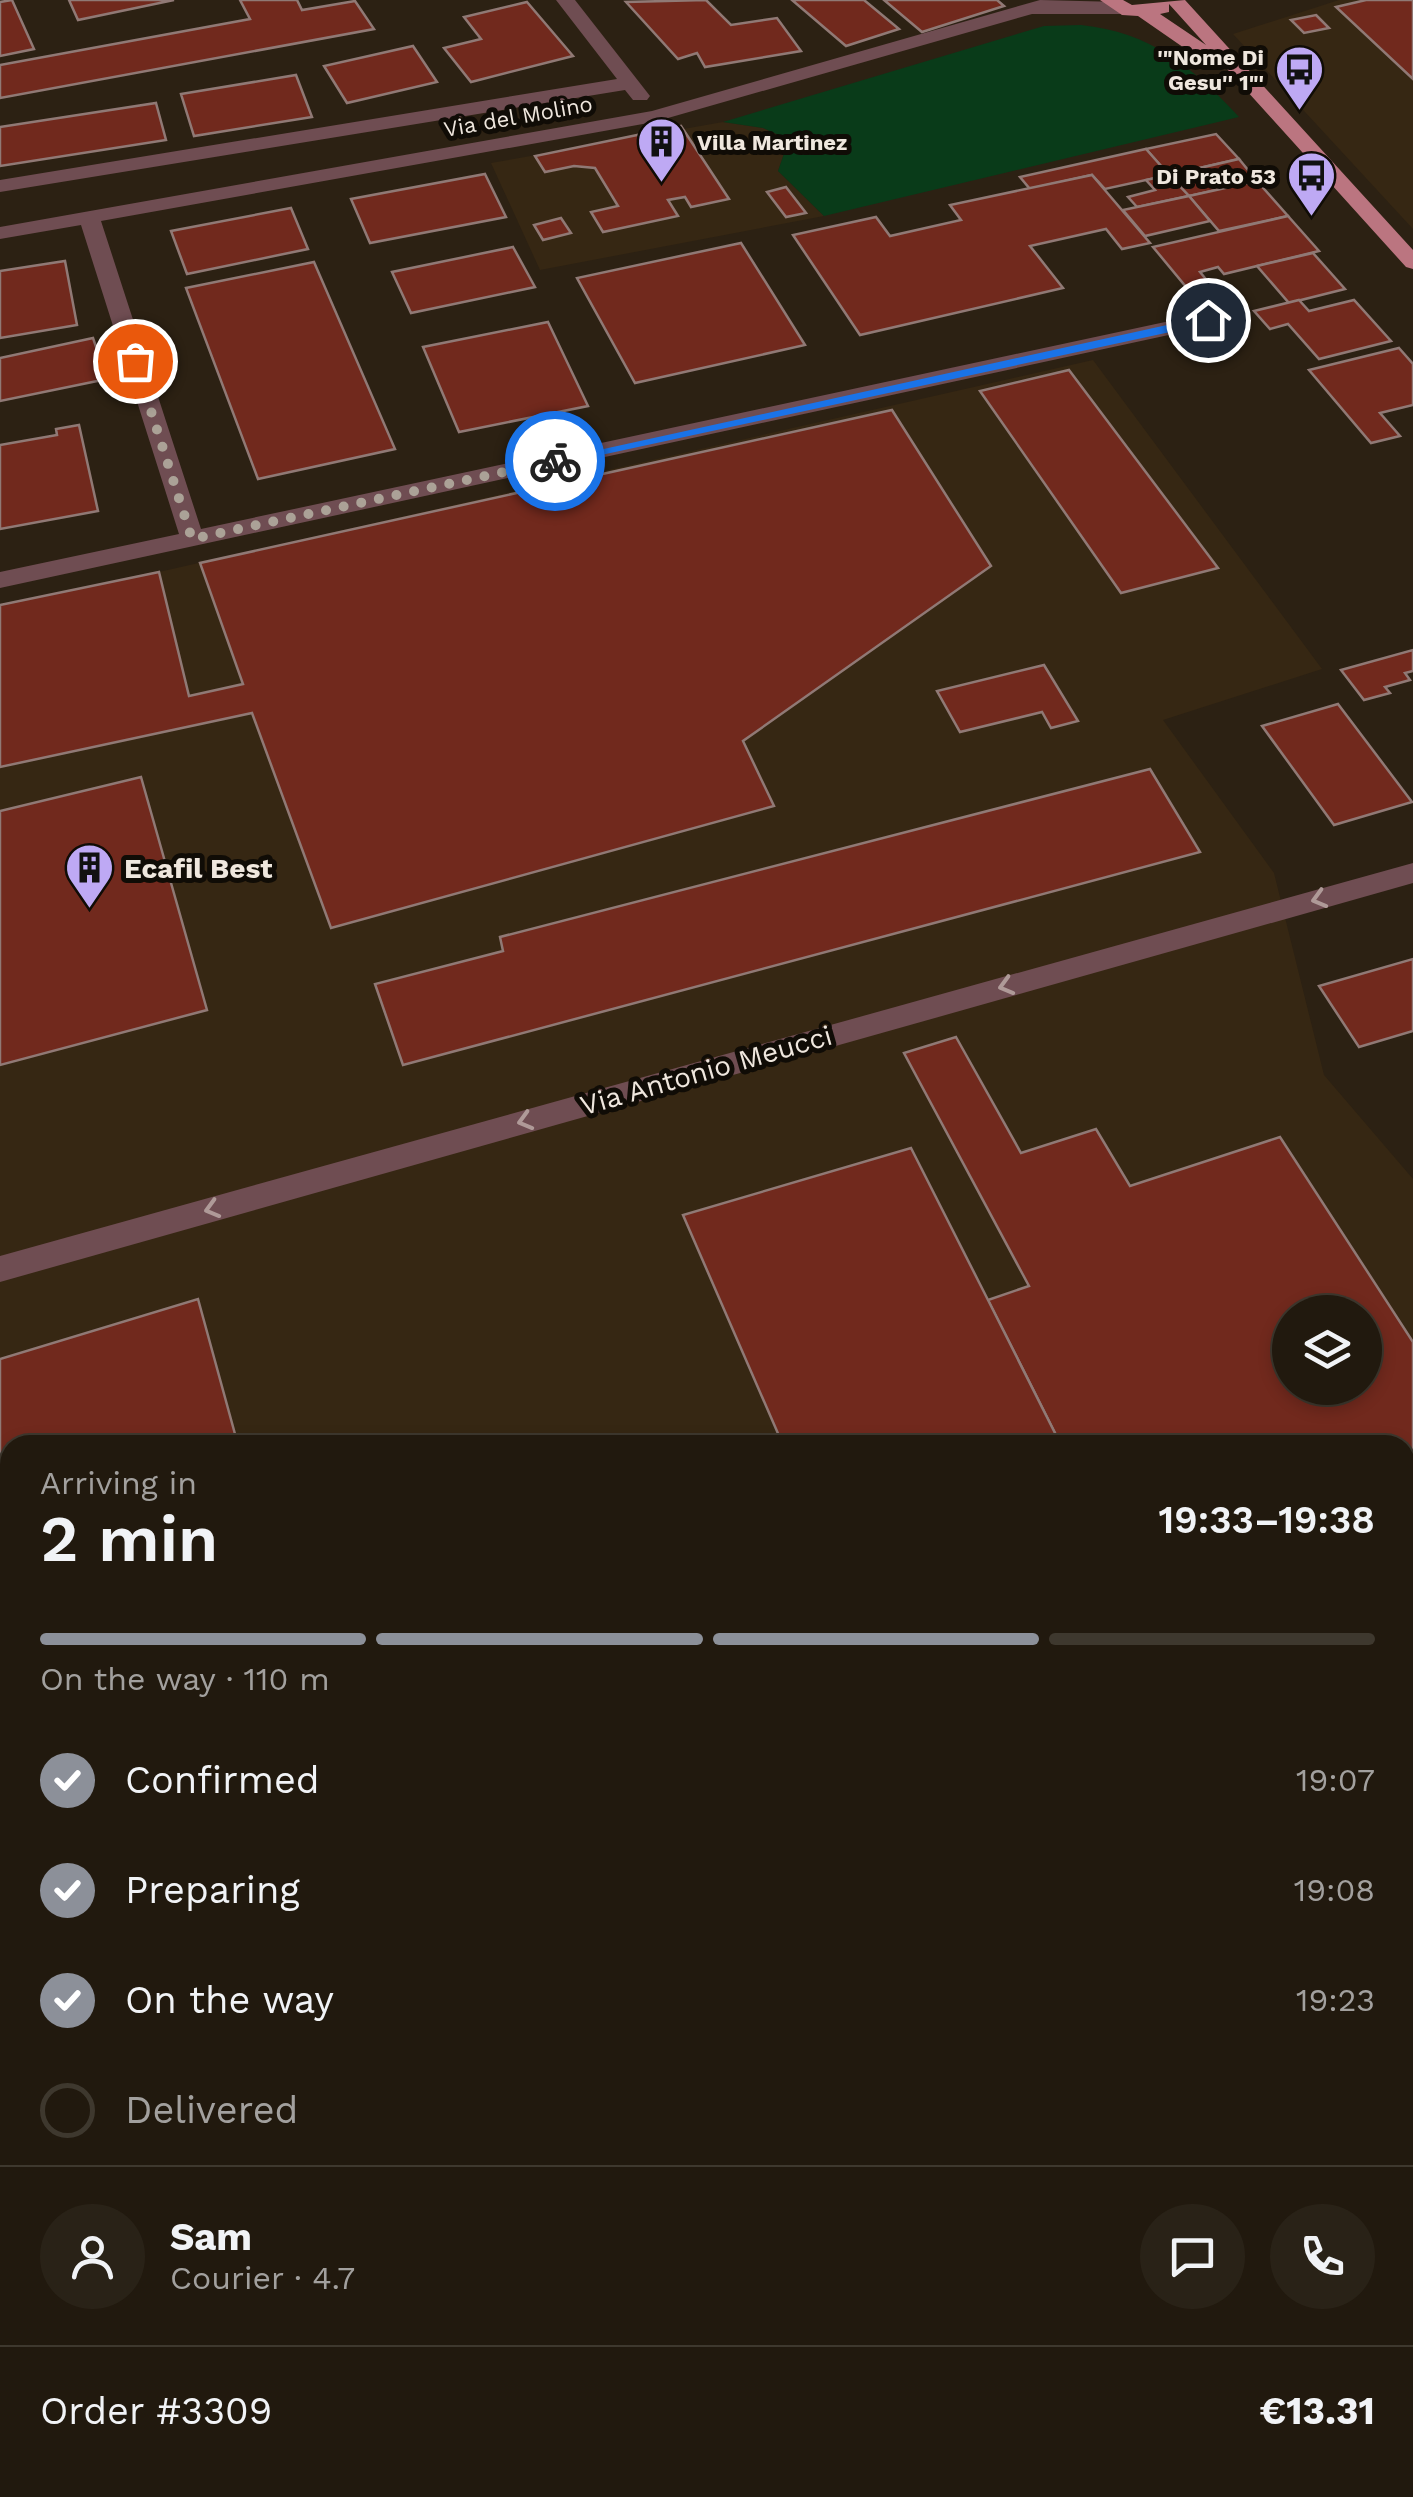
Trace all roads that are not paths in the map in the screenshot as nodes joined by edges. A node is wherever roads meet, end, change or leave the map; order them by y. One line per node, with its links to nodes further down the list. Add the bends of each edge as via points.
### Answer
1 (564, 0): 8 (street)
2 (1060, 0): 5 (street, Via del Molino)
3 (1174, 0): 6 (main road); 7 (main road)
4 (1114, 4): 5 (street, Via del Molino); 6 (main road)
5 (1031, 5): 9 (street, Via del Molino)
6 (1145, 12): 7 (main road)
7 (1245, 82): 13 (main road)
8 (631, 83): 9 (street); 10 (street)
9 (654, 116): 11 (street, Via del Molino)
10 (0, 186)
11 (90, 218): 12 (street, Via del Molino); 15 (street)
12 (0, 233)
13 (1413, 263)
14 (1208, 320): 15 (street)
15 (192, 539): 16 (street)
16 (0, 580)
17 (1413, 873): 18 (street, Via Antonio Meucci, one-way to 18)
18 (0, 1269)

